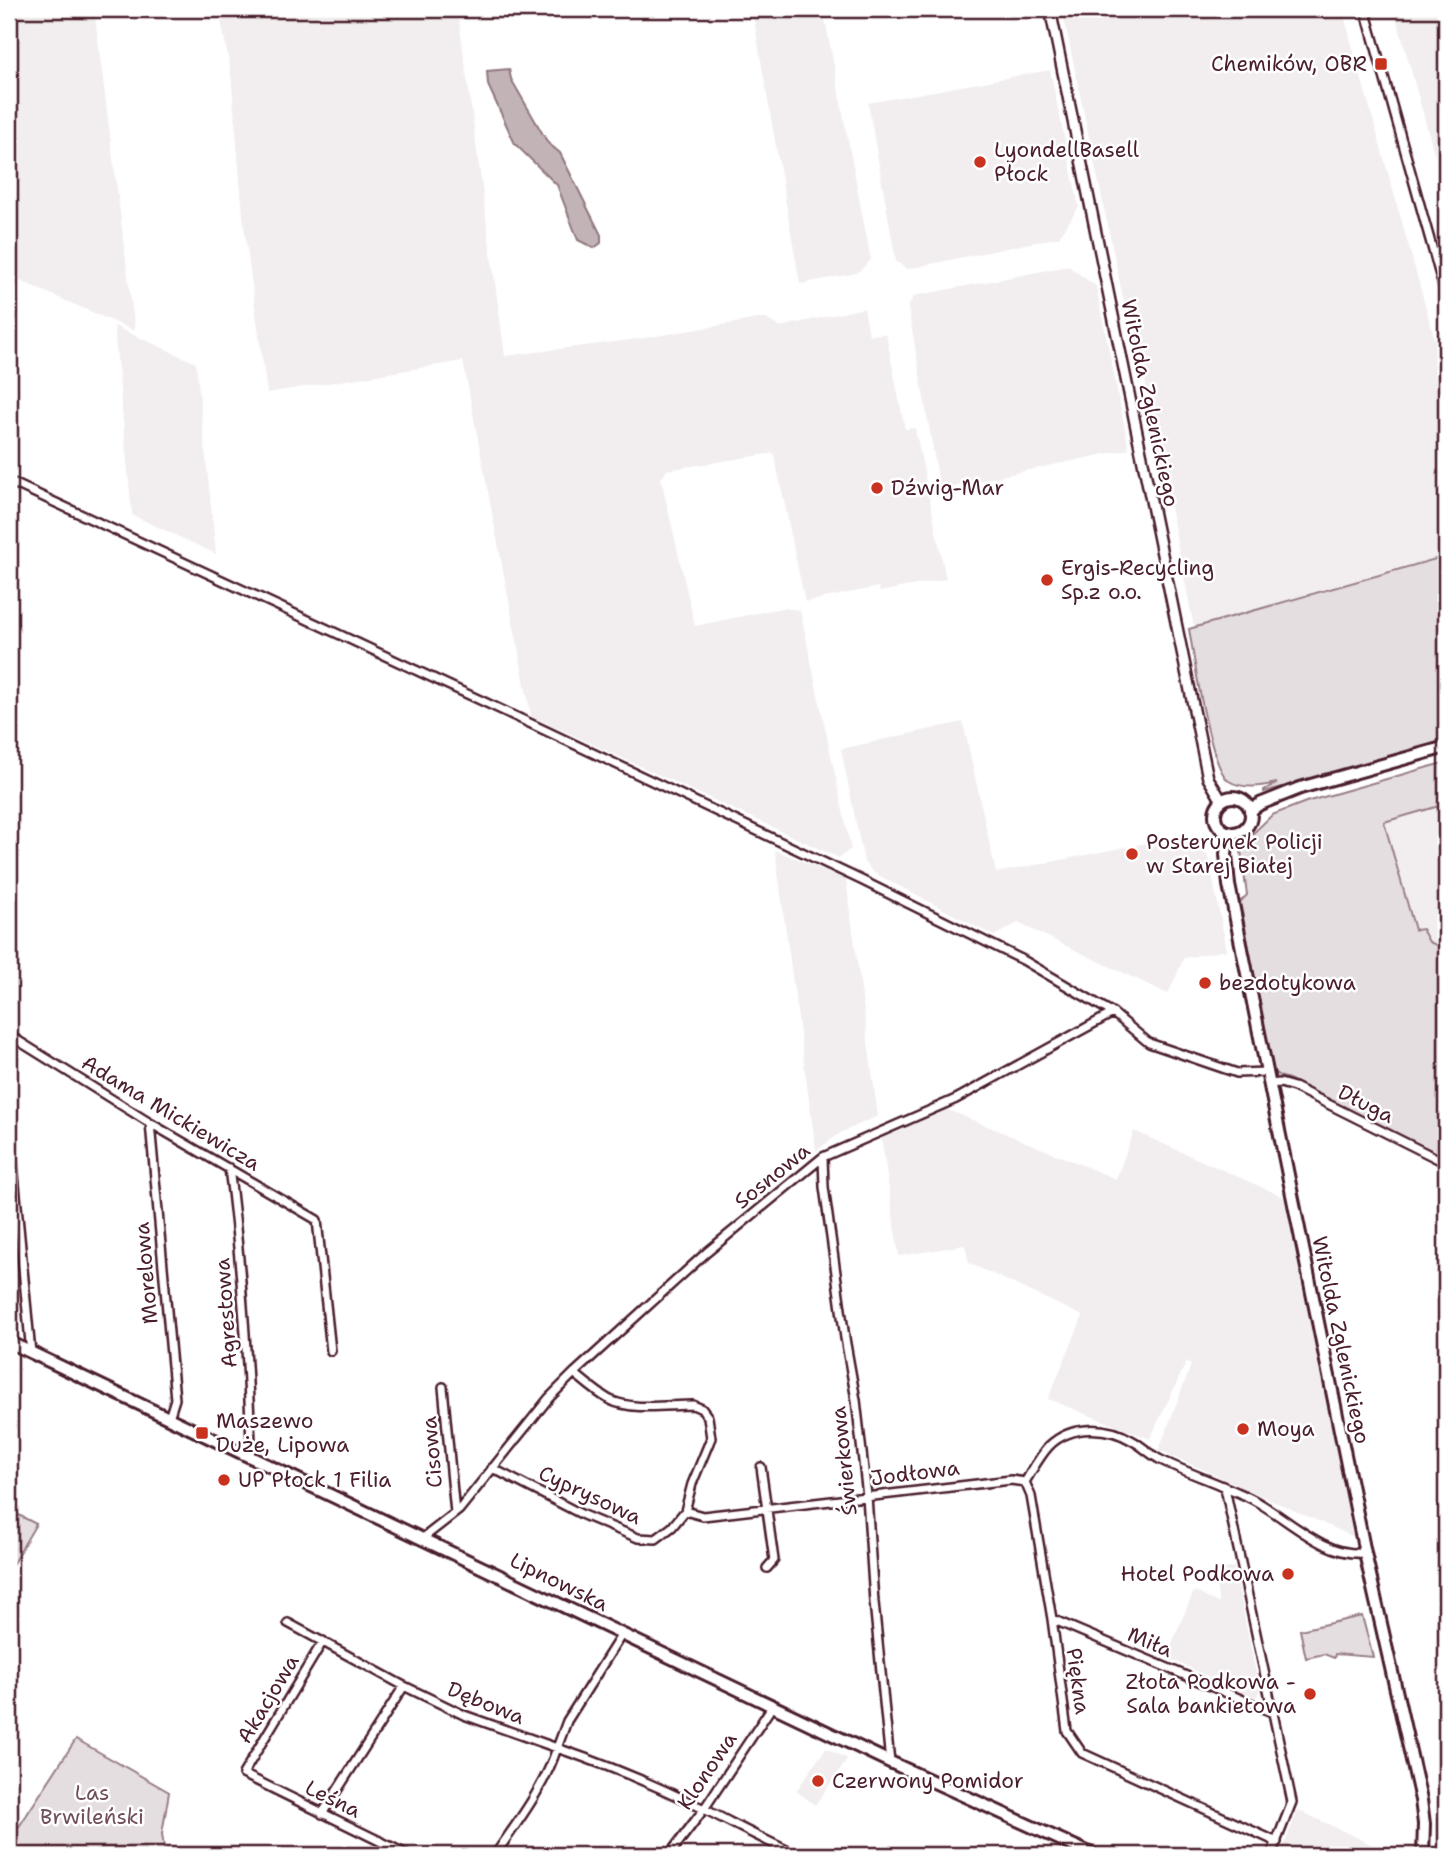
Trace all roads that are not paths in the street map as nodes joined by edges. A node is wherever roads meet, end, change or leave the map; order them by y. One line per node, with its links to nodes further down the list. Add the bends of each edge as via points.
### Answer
1 (1050, 9): 6 (street, Witolda Zglenickiego, via 1208,778)
2 (1365, 9): 3 (street)
3 (1446, 298)
4 (9, 481): 9 (street, via 861,880 1038,967)
5 (1446, 747): 7 (main road, via 1300,788)
6 (1222, 801): 7 (main road, via 1241,799); 8 (main road, via 1215,819)
7 (1250, 811): 8 (main road, via 1244,829)
8 (1229, 832): 11 (main road, Witolda Zglenickiego, via 1229,885)
9 (1114, 1013): 11 (street, via 1149,1044 1237,1073); 14 (street, Sosnowa, via 956,1099)
10 (9, 1035): 13 (street, Adama Mickiewicza)
11 (1268, 1078): 15 (street, Długa); 33 (main road, Witolda Zglenickiego)
12 (9, 1121): 19 (street)
13 (150, 1123): 16 (street, Adama Mickiewicza); 22 (street, Morelowa, via 175,1399)
14 (823, 1157): 20 (street, Sosnowa, via 706,1253); 28 (street, Świerkowa)
15 (1446, 1163)
16 (229, 1168): 18 (street, Adama Mickiewicza, via 317,1220); 23 (street, Agrestowa, via 247,1350)
17 (9, 1342): 19 (main road, Lipnowska)
18 (331, 1351)
19 (32, 1353): 22 (main road, Lipnowska)
20 (574, 1373): 25 (street, Sosnowa); 30 (street, via 616,1402 693,1405 708,1416 711,1438)
21 (443, 1387): 31 (street, Cisowa)
22 (169, 1418): 23 (main road, Lipnowska)
23 (250, 1457): 32 (main road, Lipnowska)
24 (761, 1467): 29 (street)
25 (492, 1468): 30 (street, Cyprysowa, via 638,1538 656,1539); 31 (street, Sosnowa)
26 (1025, 1482): 27 (street, via 1051,1444 1068,1433 1089,1429 1132,1440 1157,1458); 28 (street, Jodłowa); 35 (street, Piękna)
27 (1225, 1488): 33 (street, via 1252,1499 1321,1542 1344,1552); 41 (street)
28 (867, 1496): 29 (street, Jodłowa); 43 (street, Świerkowa)
29 (767, 1509): 30 (street, Jodłowa, via 703,1516); 34 (street, via 774,1560)
30 (685, 1511)
31 (455, 1513): 32 (street, Sosnowa)
32 (423, 1538): 37 (main road, Lipnowska)
33 (1365, 1553): 54 (main road, Witolda Zglenickiego, via 1421,1800)
34 (767, 1568)
35 (1052, 1619): 41 (street, Miła); 47 (street, Piękna, via 1068,1731 1082,1753)
36 (288, 1622): 38 (street, Dębowa)
37 (622, 1634): 40 (main road, Lipnowska); 42 (street, via 567,1721)
38 (323, 1641): 39 (street, Dębowa); 44 (street, Akacjowa)
39 (404, 1686): 42 (street, Dębowa, via 464,1715); 46 (street)
40 (773, 1705): 43 (main road, Lipnowska); 45 (street, Klonowa)
41 (1274, 1713): 47 (street, via 1292,1802)
42 (557, 1748): 45 (street, Dębowa); 49 (street, via 537,1794)
43 (890, 1762): 52 (main road, Lipnowska)
44 (243, 1774): 46 (street, Leśna)
45 (704, 1809): 50 (street, Klonowa); 51 (street)
46 (322, 1814): 48 (street, Leśna)
47 (1276, 1842): 53 (street)
48 (408, 1855)
49 (495, 1855)
50 (669, 1855)
51 (797, 1855)
52 (1094, 1855)
53 (1271, 1855)
54 (1423, 1855)

